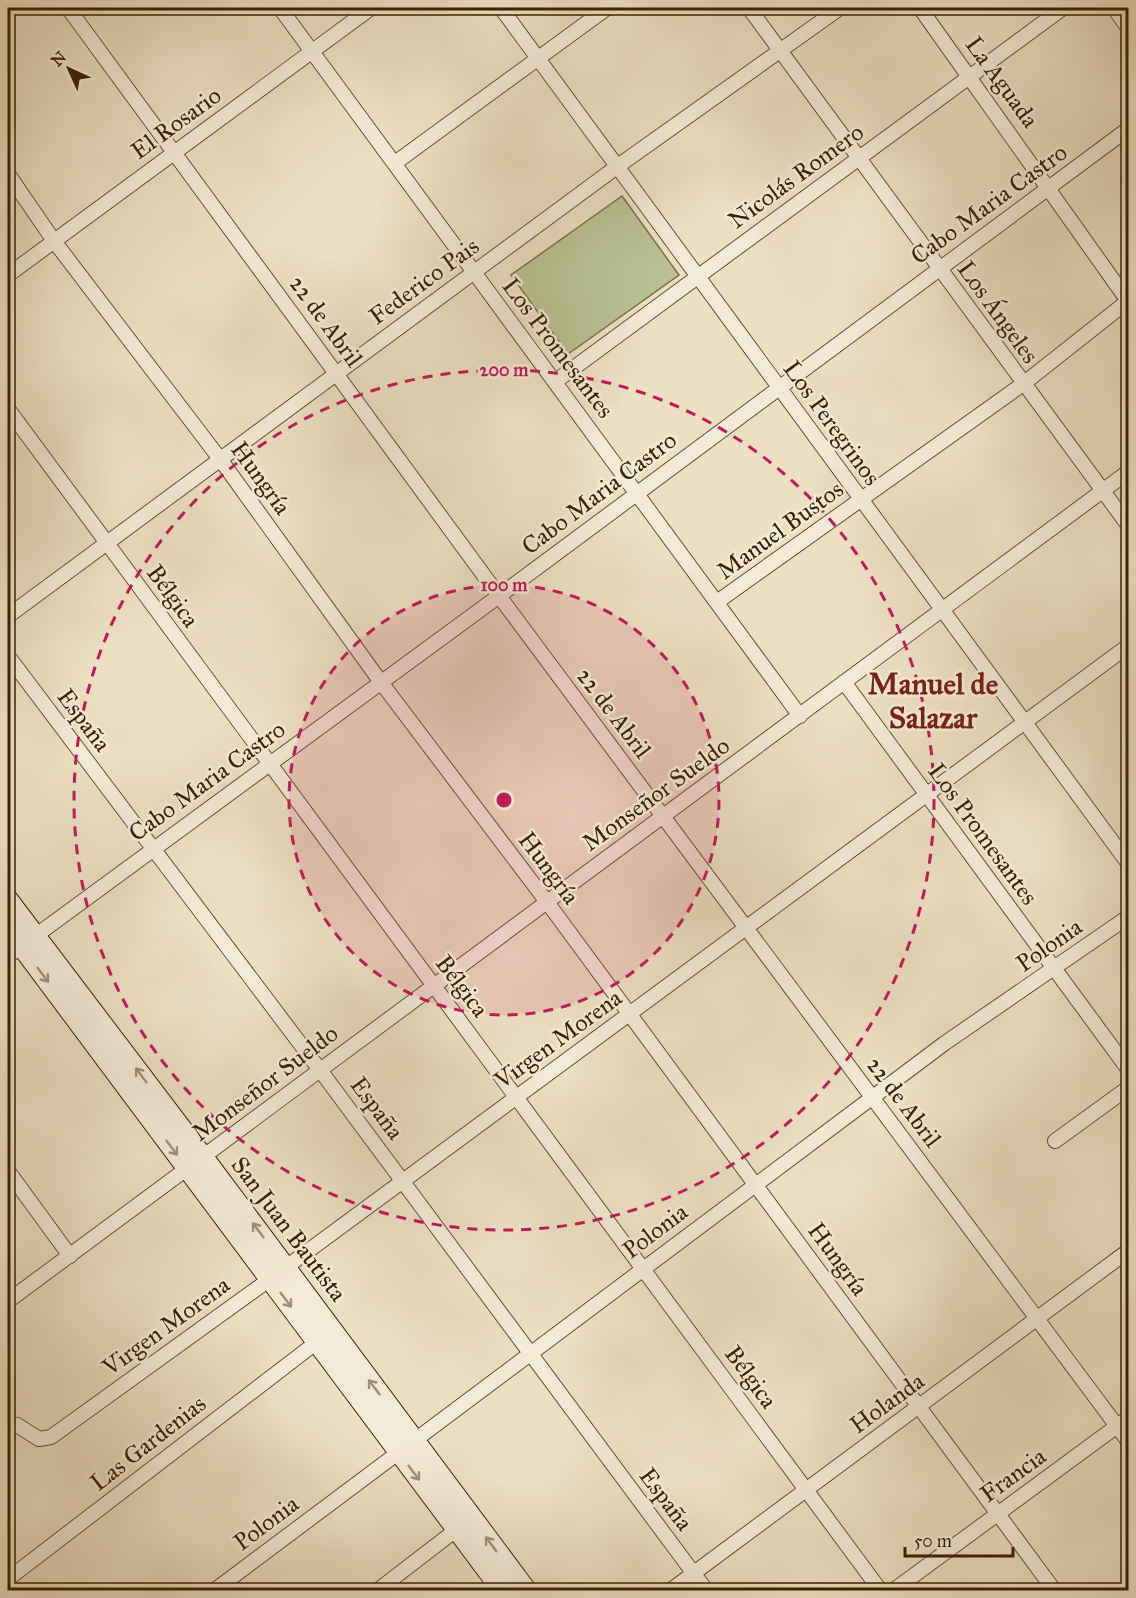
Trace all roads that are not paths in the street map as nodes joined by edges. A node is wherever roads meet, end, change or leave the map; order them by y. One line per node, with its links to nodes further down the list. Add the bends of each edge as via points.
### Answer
1 (68, 8): 17 (street, 22 de Abril)
2 (280, 8): 12 (street, Los Promesantes)
3 (371, 8): 12 (street, El Rosario)
4 (501, 8): 14 (street, Los Peregrinos)
5 (607, 8): 14 (street)
6 (749, 8): 13 (street, Los Ángeles)
7 (840, 8): 13 (street, Federico Pais)
8 (920, 8): 15 (street, La Aguada)
9 (1063, 8): 15 (street, Nicolás Romero)
10 (1113, 8): 11 (street)
11 (1128, 28)
12 (312, 51): 17 (street, El Rosario); 19 (street, Los Promesantes)
13 (781, 51): 18 (street, Los Ángeles); 20 (street, Federico Pais)
14 (538, 57): 19 (street); 20 (street, Los Peregrinos)
15 (970, 76): 18 (street, Nicolás Romero); 22 (street, La Aguada)
16 (1128, 129): 22 (street, Cabo Maria Castro)
17 (174, 153): 23 (street, El Rosario); 29 (street, 22 de Abril)
18 (859, 158): 24 (street, Los Ángeles); 27 (street, Nicolás Romero)
19 (395, 163): 25 (street, Los Promesantes)
20 (618, 166): 25 (street, Federico Pais); 27 (street, Los Peregrinos)
21 (8, 174): 23 (street, Hungría)
22 (1050, 187): 24 (street, Cabo Maria Castro); 28 (street, La Aguada)
23 (54, 241): 26 (street, El Rosario); 34 (street, Hungría)
24 (939, 269): 31 (street, Los Ángeles); 32 (street, Cabo Maria Castro)
25 (474, 272): 29 (street, Federico Pais); 30 (street, Los Promesantes)
26 (8, 275)
27 (697, 277): 30 (street, Nicolás Romero); 32 (street, Los Peregrinos)
28 (1128, 301): 31 (street, Manuel Bustos)
29 (336, 374): 34 (street, Federico Pais); 41 (street, 22 de Abril)
30 (556, 381): 37 (street, Los Promesantes)
31 (1023, 384): 36 (street, Los Ángeles); 38 (street, Manuel Bustos)
32 (778, 387): 37 (street, Cabo Maria Castro); 38 (street, Los Peregrinos)
33 (8, 409): 40 (street, Bélgica)
34 (220, 459): 40 (street, Federico Pais); 47 (street, Hungría)
35 (1128, 472): 36 (street, Monseñor Sueldo)
36 (1103, 491): 39 (street, Los Ángeles); 43 (street, Monseñor Sueldo)
37 (637, 492): 41 (street, Cabo Maria Castro); 42 (street, Los Promesantes)
38 (860, 500): 42 (street, Manuel Bustos); 43 (street, Los Peregrinos)
39 (1128, 525)
40 (106, 543): 44 (street, Federico Pais); 51 (street, Bélgica)
41 (499, 596): 47 (street, Cabo Maria Castro); 53 (street, 22 de Abril)
42 (717, 602): 49 (street, Los Promesantes)
43 (942, 610): 48 (street, Monseñor Sueldo); 50 (street, Los Peregrinos)
44 (8, 616)
45 (1128, 646): 50 (street, Virgen Morena)
46 (8, 656): 54 (street, España)
47 (380, 681): 51 (street, Cabo Maria Castro); 57 (street, Hungría)
48 (844, 682): 49 (street, Monseñor Sueldo); 52 (street, Los Promesantes)
49 (800, 716): 53 (street, Monseñor Sueldo)
50 (1025, 722): 52 (street, Virgen Morena); 55 (street, Los Peregrinos)
51 (268, 764): 54 (street, Cabo Maria Castro); 63 (street, Bélgica)
52 (927, 795): 60 (street, Virgen Morena); 62 (street, Los Promesantes)
53 (663, 817): 57 (street, Monseñor Sueldo); 60 (street, 22 de Abril)
54 (152, 849): 61 (street, Cabo Maria Castro); 65 (street, España)
55 (1128, 863)
56 (8, 900): 61 (street, San Juan Bautista)
57 (547, 902): 63 (street, Monseñor Sueldo); 64 (street, Hungría)
58 (1128, 917): 62 (street, Polonia)
59 (8, 928): 61 (street, San Juan Bautista)
60 (746, 928): 64 (street, Virgen Morena); 69 (street, 22 de Abril)
61 (21, 946): 71 (street, San Juan Bautista)
62 (1054, 968): 66 (street, Los Promesantes); 69 (street, Polonia)
63 (434, 986): 65 (street, Monseñor Sueldo); 68 (street, Bélgica)
64 (630, 1014): 68 (street, Virgen Morena); 74 (street, Hungría)
65 (320, 1070): 71 (street, Monseñor Sueldo); 73 (street, España)
66 (1128, 1070)
67 (1128, 1088): 70 (street)
68 (516, 1098): 73 (street, Virgen Morena); 77 (street, Bélgica)
69 (872, 1098): 74 (street, Polonia); 80 (street, 22 de Abril)
70 (1056, 1140)
71 (196, 1163): 76 (street, Monseñor Sueldo); 78 (street, San Juan Bautista)
72 (8, 1171): 76 (street)
73 (403, 1182): 78 (street, Virgen Morena); 82 (street, España)
74 (755, 1185): 77 (street, Polonia); 83 (street, Hungría)
75 (1128, 1251): 80 (street, Holanda)
76 (70, 1256): 79 (street, Monseñor Sueldo)
77 (643, 1269): 82 (street, Polonia); 88 (street, Bélgica)
78 (278, 1274): 81 (street, San Juan Bautista, one-way to 81); 85 (street, Virgen Morena, via 51,1437 39,1439 17,1425); 87 (street, San Juan Bautista, one-way to 78)
79 (8, 1301)
80 (1038, 1319): 83 (street, Holanda); 84 (street, 22 de Abril)
81 (317, 1342): 87 (street, San Juan Bautista); 92 (street, Las Gardenias)
82 (530, 1353): 87 (street, Polonia); 91 (street, España)
83 (919, 1407): 88 (street, Holanda); 89 (street, Hungría)
84 (1123, 1422): 86 (street, 22 de Abril); 89 (street, Francia)
85 (8, 1424)
86 (1128, 1441)
87 (406, 1445): 90 (street, San Juan Bautista, one-way to 90); 93 (street, Polonia); 96 (street, San Juan Bautista, one-way to 87)
88 (806, 1491): 91 (street, Holanda); 99 (street, Bélgica)
89 (998, 1514): 100 (street, Francia); 101 (street, Hungría)
90 (456, 1530): 94 (street); 95 (street, San Juan Bautista)
91 (693, 1574): 97 (street, Holanda); 98 (street, España)
92 (8, 1579)
93 (215, 1590)
94 (378, 1590)
95 (502, 1590)
96 (526, 1590)
97 (671, 1590)
98 (706, 1590)
99 (880, 1590)
100 (894, 1590)
101 (1054, 1590)

